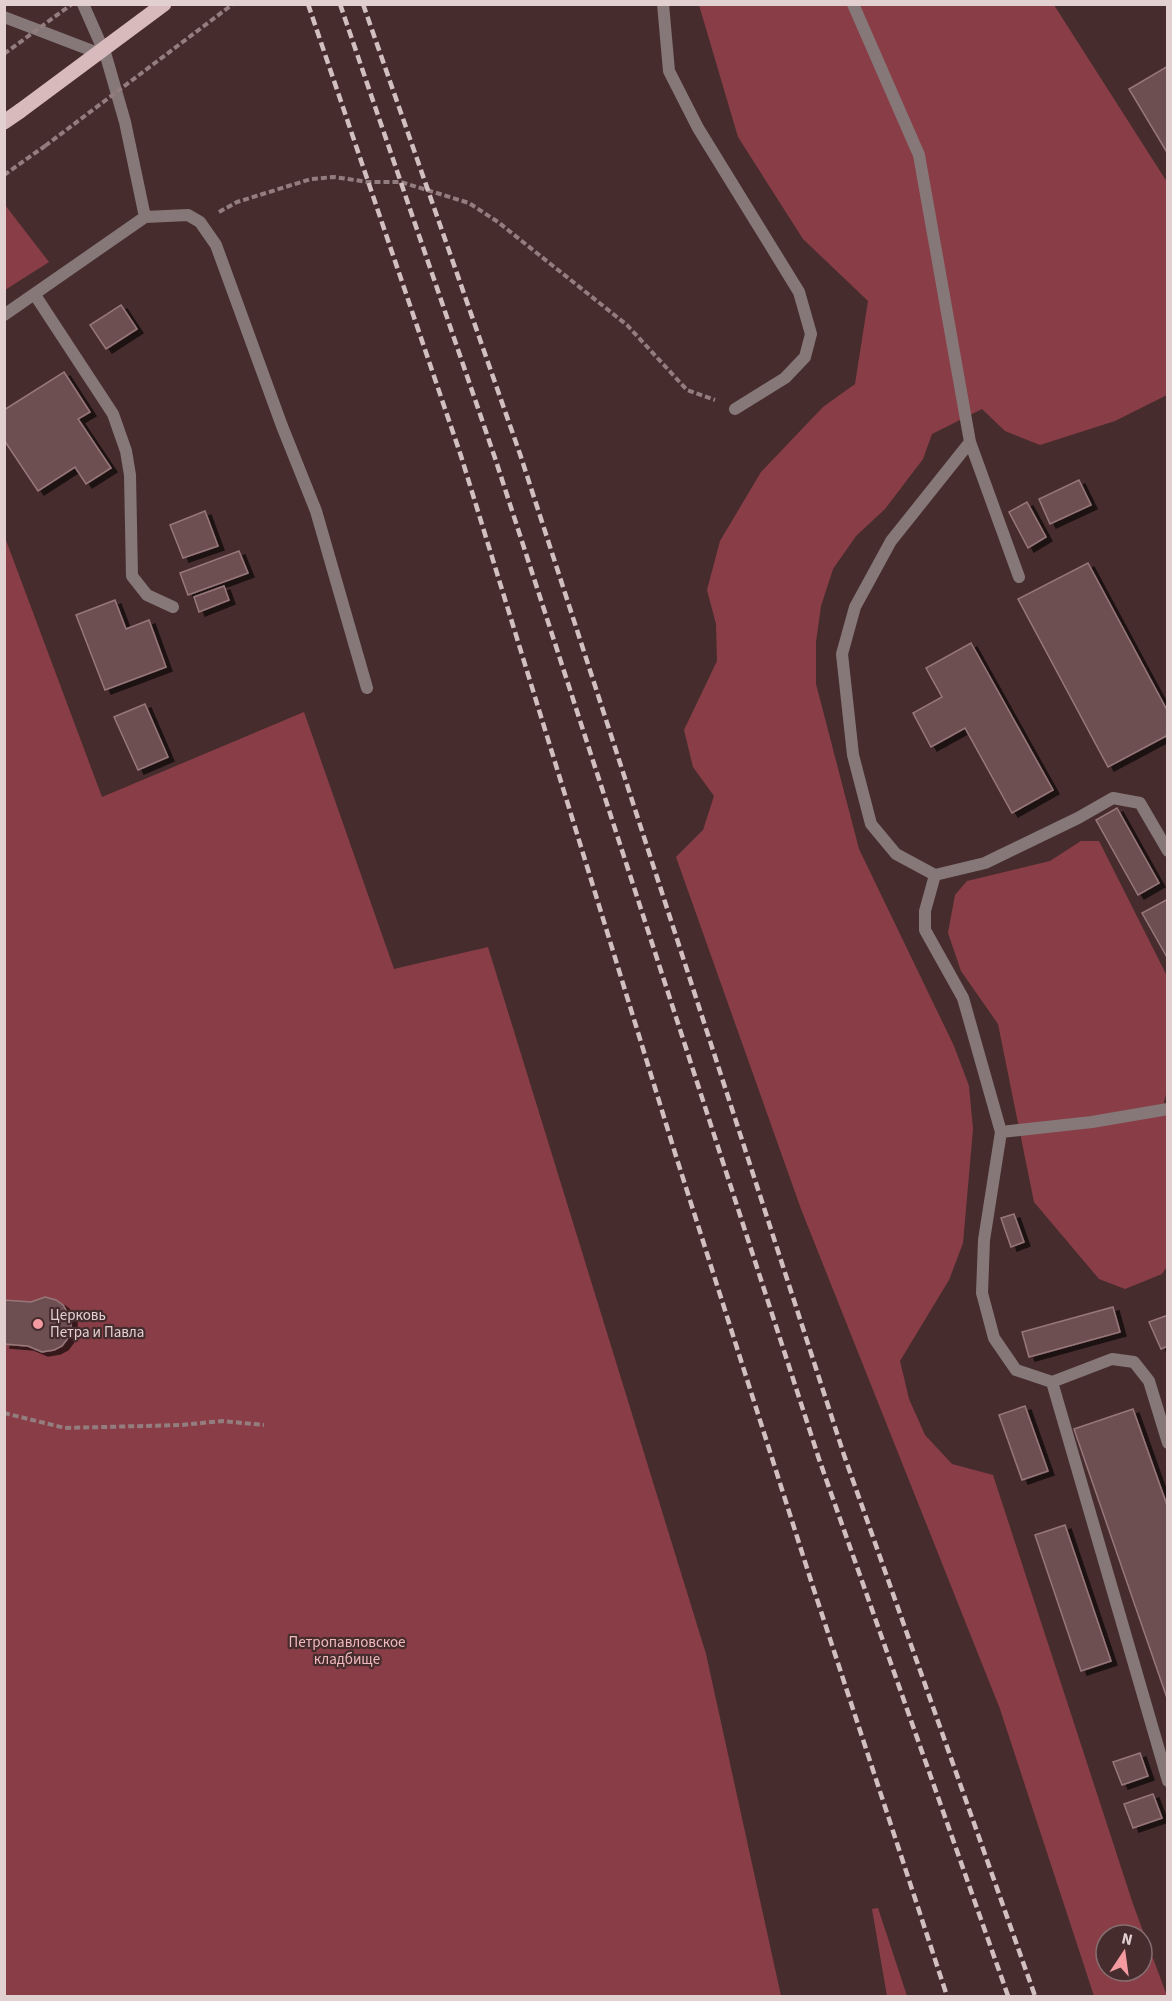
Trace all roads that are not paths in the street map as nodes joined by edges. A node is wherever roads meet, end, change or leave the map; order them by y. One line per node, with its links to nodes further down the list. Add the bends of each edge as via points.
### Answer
1 (83, 4): 6 (lane)
2 (164, 4): 7 (main road, bridge)
3 (663, 4): 11 (lane, via 669,71 698,128 799,292 811,334 806,357 785,378)
4 (852, 4): 12 (lane, via 919,155)
5 (4, 17): 6 (lane)
6 (106, 56): 8 (lane)
7 (4, 122)
8 (145, 217): 9 (lane); 15 (lane, via 188,215 200,222 216,244 316,511)
9 (35, 295): 10 (lane); 14 (lane, via 113,414 126,450 132,576 147,595)
10 (4, 315)
11 (735, 409)
12 (970, 442): 13 (lane); 17 (lane, via 891,540 855,607 842,654 852,755 872,824 896,854)
13 (1019, 577)
14 (173, 607)
15 (367, 688)
16 (1167, 851): 17 (lane, via 1140,803 1113,798 985,863)
17 (935, 875): 19 (lane, via 925,911 925,930 963,998)
18 (1167, 1108): 19 (lane, via 1092,1122)
19 (1001, 1132): 20 (lane, via 984,1240 982,1293 994,1338 1016,1370)
20 (1053, 1382): 21 (lane, via 1112,1359 1134,1362 1149,1381); 22 (lane)
21 (1167, 1443)
22 (1167, 1781)

